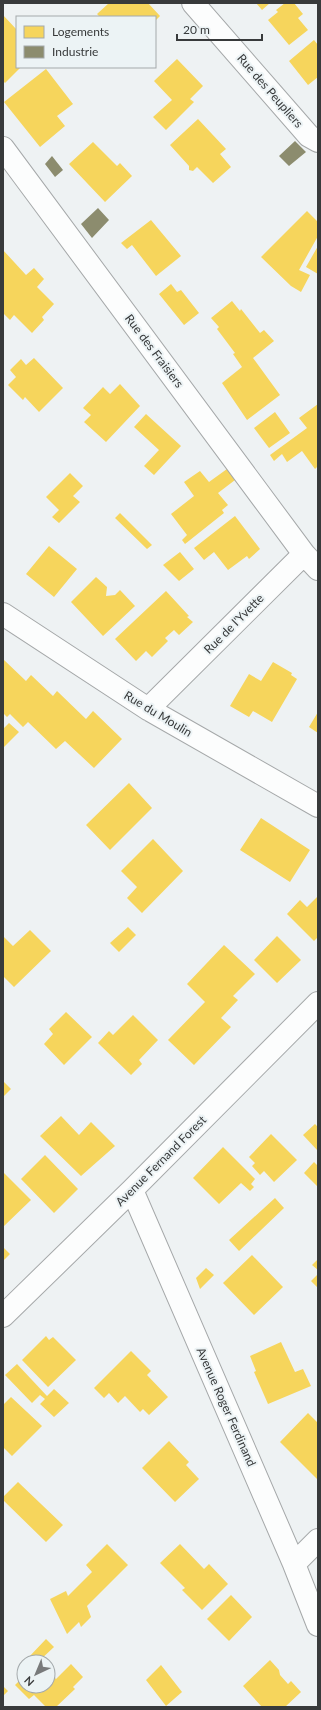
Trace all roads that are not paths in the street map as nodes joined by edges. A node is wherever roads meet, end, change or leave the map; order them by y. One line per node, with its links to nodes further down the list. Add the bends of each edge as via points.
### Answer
1 (193, 3): 2 (street, Rue des Peupliers, via 309,136)
2 (318, 141)
3 (3, 148): 4 (street, Rue des Fraisiers)
4 (311, 561): 6 (street, Rue de l'Yvette)
5 (3, 614): 6 (street, Rue du Moulin)
6 (148, 709): 7 (street, Rue du Moulin)
7 (318, 806)
8 (318, 1004): 9 (street, Avenue Fernand Forest)
9 (132, 1190): 10 (street, Avenue Fernand Forest); 12 (street, Avenue Roger Ferdinand)
10 (3, 1316)
11 (318, 1540): 12 (street)
12 (294, 1564): 13 (street, Avenue Roger Ferdinand)
13 (318, 1625)

